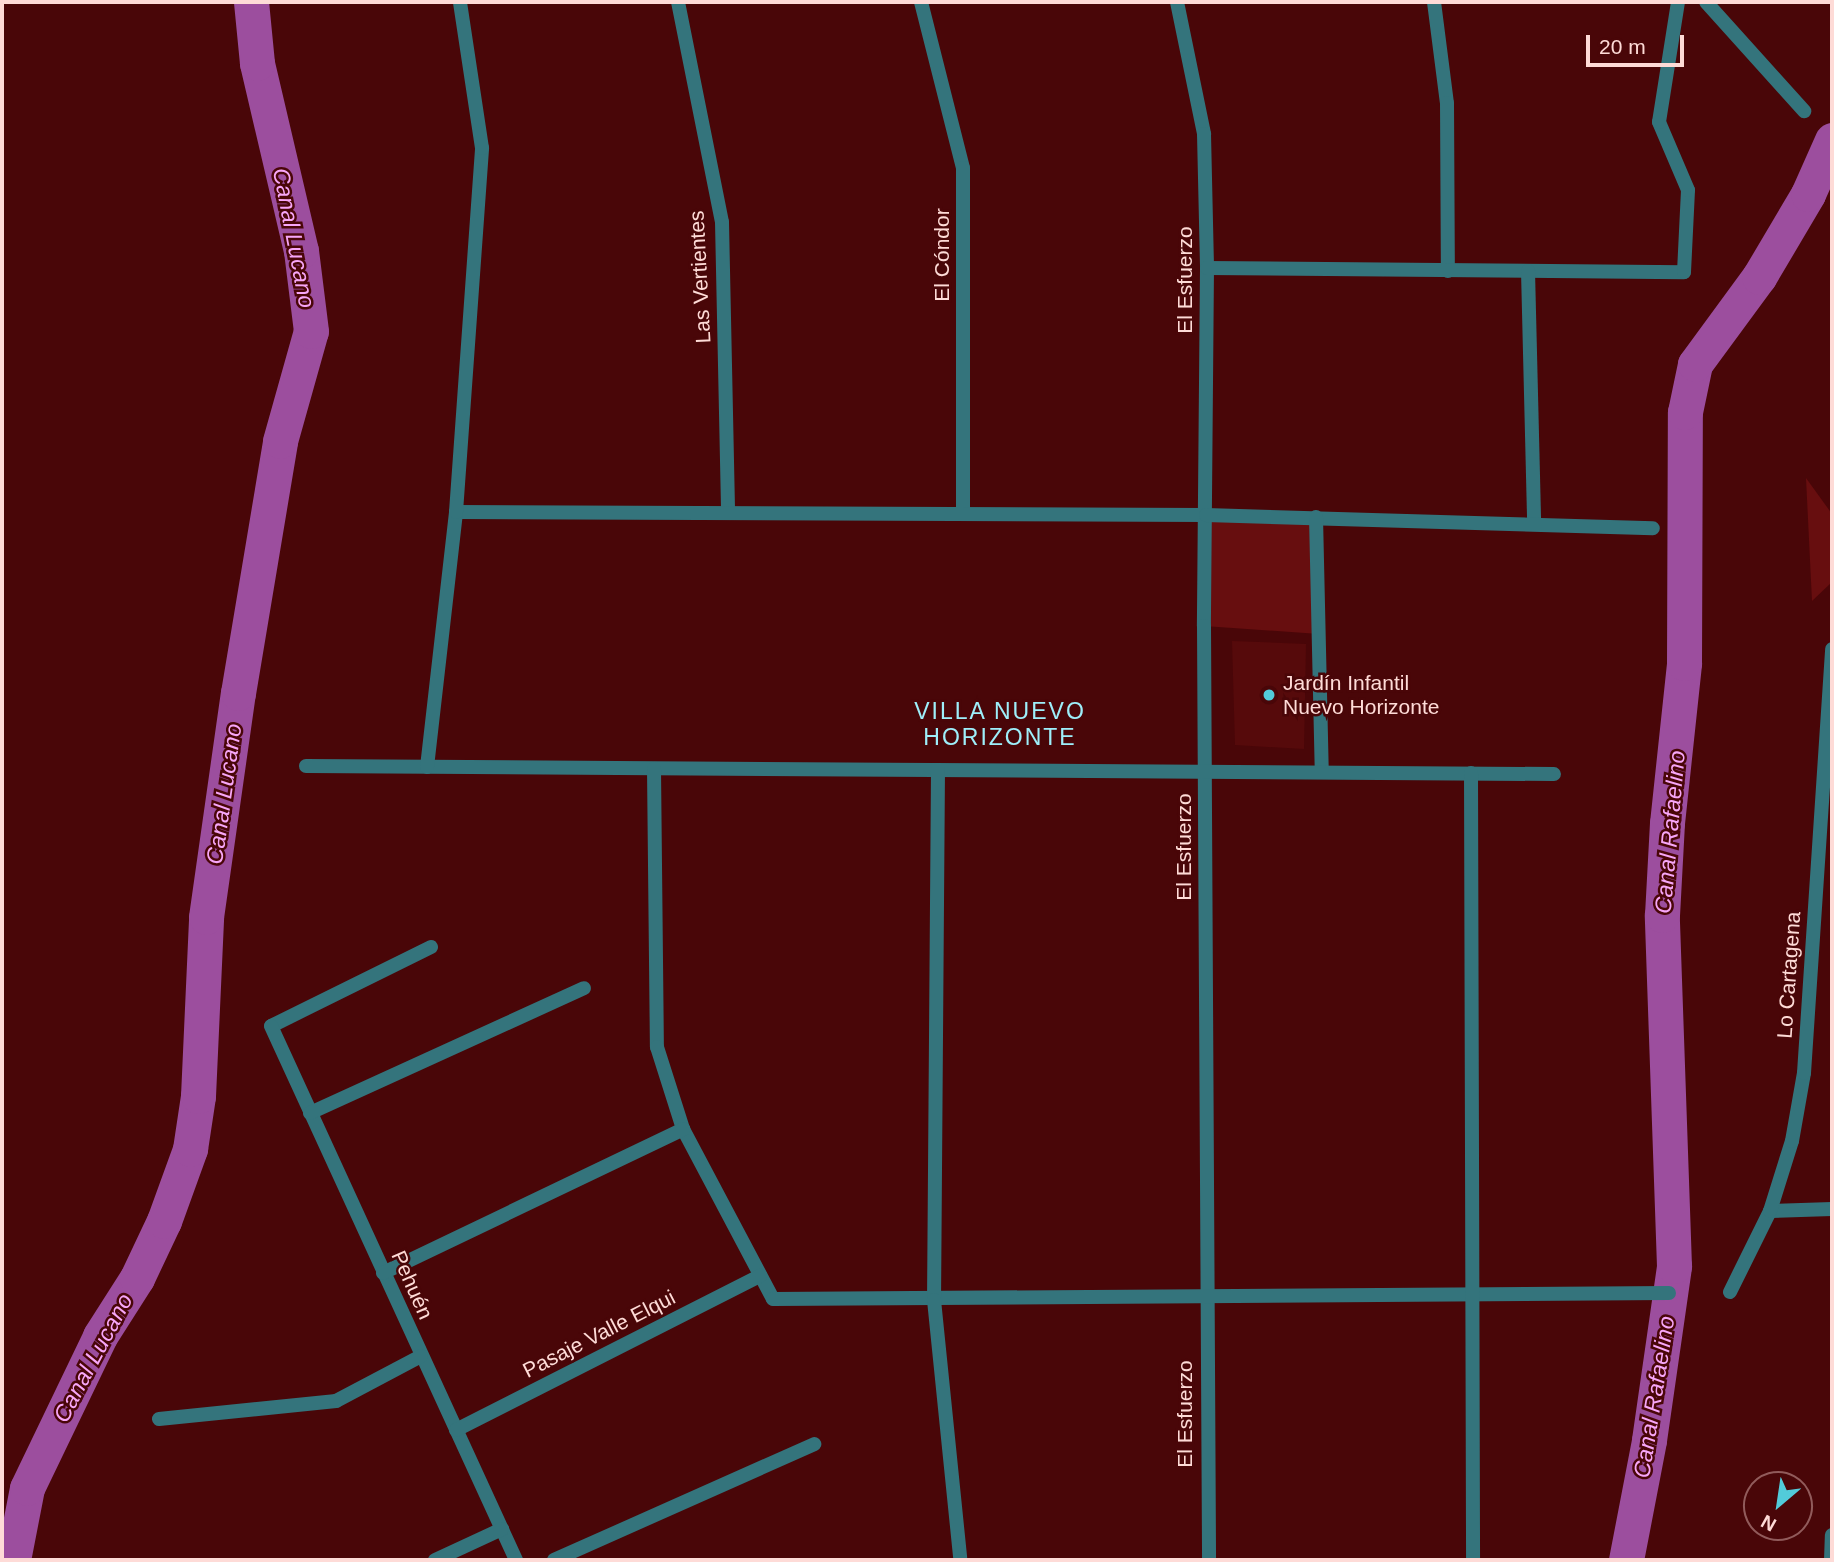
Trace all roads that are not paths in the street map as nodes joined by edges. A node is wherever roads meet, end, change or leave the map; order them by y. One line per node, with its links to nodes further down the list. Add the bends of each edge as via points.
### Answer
1 (460, 2): 12 (street, via 482,148)
2 (678, 2): 13 (street, Las Vertientes, via 722,222)
3 (921, 2): 14 (street, El Cóndor, via 963,168)
4 (1177, 2): 9 (street, El Esfuerzo, via 1204,134)
5 (1434, 2): 10 (street, via 1447,103)
6 (1678, 2): 11 (street, via 1659,122 1688,190 1684,272)
7 (1706, 2): 8 (street)
8 (1804, 111)
9 (1208, 268): 10 (street); 15 (street, El Esfuerzo)
10 (1448, 271): 11 (street)
11 (1528, 271): 17 (street)
12 (456, 512): 13 (street); 22 (street)
13 (728, 512): 14 (street)
14 (963, 513): 15 (street)
15 (1206, 515): 16 (street); 25 (street, El Esfuerzo)
16 (1317, 517): 17 (street); 26 (street)
17 (1534, 524): 18 (street)
18 (1653, 528)
19 (1832, 649): 20 (street, Lo Cartagena)
20 (1830, 709): 34 (street, Lo Cartagena, via 1804,1073 1792,1141)
21 (306, 766): 22 (street)
22 (427, 767): 23 (street)
23 (654, 769): 24 (street); 32 (street, via 657,1047)
24 (938, 770): 25 (street); 41 (street)
25 (1205, 772): 26 (street); 40 (street, El Esfuerzo)
26 (1322, 772): 27 (street)
27 (1471, 773): 28 (street); 39 (street)
28 (1554, 774)
29 (431, 947): 31 (street, Pehuén, via 271,1026)
30 (584, 988): 31 (street)
31 (310, 1113): 35 (street, Pehuén)
32 (683, 1129): 35 (street); 36 (street)
33 (1832, 1209): 34 (street)
34 (1770, 1211): 37 (street, Lo Cartagena)
35 (383, 1273): 42 (street, Pehuén)
36 (760, 1276): 41 (street, via 772,1299); 44 (street, Pasaje Valle Elqui)
37 (1730, 1292)
38 (1669, 1293): 39 (street)
39 (1471, 1296): 40 (street); 53 (street)
40 (1205, 1298): 41 (street); 52 (street, El Esfuerzo)
41 (934, 1300): 48 (street)
42 (421, 1356): 43 (street, via 336,1401); 44 (street, Pehuén)
43 (159, 1419)
44 (456, 1430): 46 (street, Pehuén)
45 (814, 1444): 51 (street)
46 (502, 1529): 49 (street); 50 (street, Pehuén)
47 (1832, 1535): 54 (street)
48 (960, 1558)
49 (435, 1560)
50 (516, 1560)
51 (554, 1560)
52 (1209, 1560)
53 (1473, 1560)
54 (1831, 1560)

